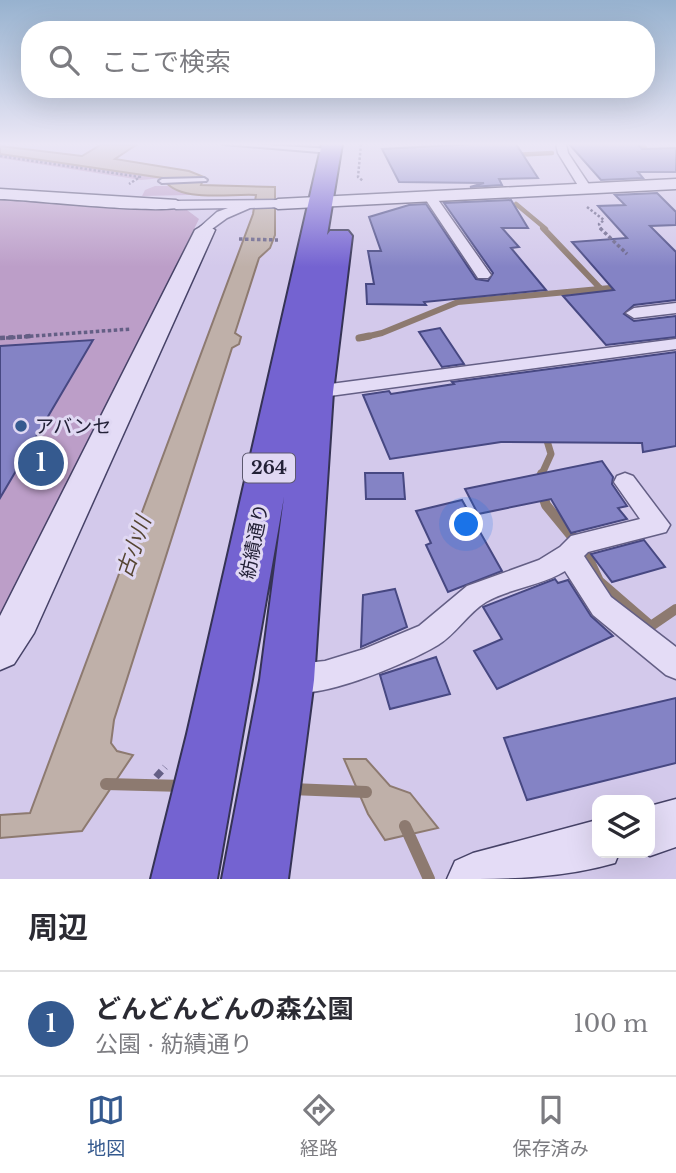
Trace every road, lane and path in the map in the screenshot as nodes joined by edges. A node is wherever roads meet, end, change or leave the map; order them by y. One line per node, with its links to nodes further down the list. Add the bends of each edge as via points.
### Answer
1 (128, 185): 7 (path)
2 (340, 185): 9 (highway, 264)
3 (344, 185): 9 (highway, 264)
4 (351, 185): 9 (path)
5 (580, 185): 11 (street)
6 (669, 185): 11 (street)
7 (123, 188)
8 (0, 194): 13 (street, via 60,194 131,206)
9 (342, 195): 10 (street); 12 (street); 25 (highway, 264); 34 (highway, 紡績通り / 264)
10 (430, 197): 11 (street); 19 (street)
11 (586, 197): 18 (path, via 604,220 600,229)
12 (278, 204): 14 (street)
13 (176, 205): 14 (street); 15 (street, via 202,214 207,220)
14 (249, 205): 15 (street, via 222,215)
15 (205, 230): 28 (street, via 20,620)
16 (239, 239): 17 (path)
17 (278, 240)
18 (627, 254)
19 (483, 275)
20 (676, 308): 21 (street)
21 (635, 313)
22 (136, 329): 23 (path)
23 (0, 338)
24 (676, 344): 25 (street)
25 (315, 392): 30 (highway, 264)
26 (625, 482): 27 (street, via 658,525)
27 (575, 549): 29 (street, via 602,606); 30 (street, via 548,568 476,594 429,635 325,676)
28 (0, 650)
29 (676, 666)
30 (282, 708): 35 (highway, 264)
31 (676, 823): 32 (street)
32 (655, 829)
33 (592, 846): 36 (street)
34 (186, 870)
35 (257, 870)
36 (477, 878)

